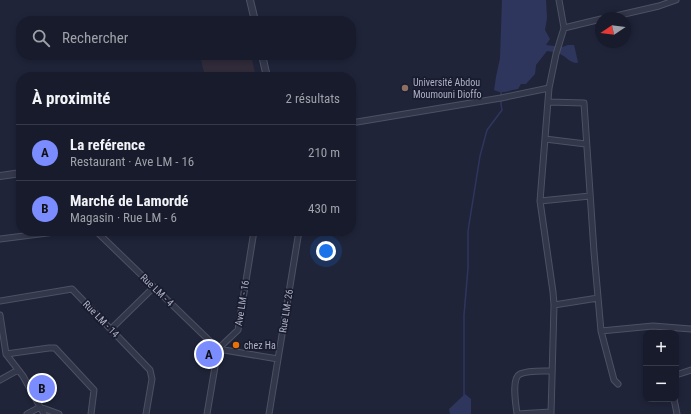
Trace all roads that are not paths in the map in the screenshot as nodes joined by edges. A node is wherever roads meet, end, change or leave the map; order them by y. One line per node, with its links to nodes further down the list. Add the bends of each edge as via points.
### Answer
1 (250, 0): 5 (street)
2 (559, 0): 7 (street)
3 (676, 0): 4 (street)
4 (631, 12)
5 (254, 16)
6 (595, 20): 7 (street)
7 (564, 28): 10 (street)
8 (263, 60): 9 (street)
9 (265, 72)
10 (549, 88): 11 (street); 12 (street)
11 (548, 102): 13 (street); 14 (street, via 584,103)
12 (356, 122)
13 (545, 139): 14 (street); 18 (street)
14 (586, 144): 17 (street)
15 (16, 174): 16 (street)
16 (0, 176)
17 (590, 196): 18 (street); 25 (street)
18 (540, 201): 27 (street)
19 (24, 236): 23 (street)
20 (101, 236): 24 (street, Rue LM - 4)
21 (253, 236): 32 (street, Ave LM - 16, via 238,330)
22 (297, 236): 34 (street, Rue LM- 26)
23 (0, 239)
24 (154, 287): 30 (street); 32 (street, Rue LM - 4)
25 (598, 298): 27 (street); 31 (street)
26 (0, 300): 30 (street, Rue LM - 14, via 72,289)
27 (554, 304): 37 (street)
28 (0, 314): 33 (street)
29 (691, 329): 31 (street, via 653,326)
30 (111, 330): 48 (street, Rue LM - 14, via 151,372)
31 (601, 331): 40 (street, via 614,380)
32 (218, 349): 34 (street); 49 (street)
33 (6, 354): 35 (street); 47 (street, via 54,348 94,390)
34 (278, 359): 50 (street, Rue LM- 26)
35 (18, 370): 39 (street); 42 (street)
36 (691, 370): 38 (street)
37 (552, 371): 43 (street); 51 (street, via 529,372 516,378)
38 (679, 373)
39 (0, 380)
40 (618, 384)
41 (675, 402): 52 (street)
42 (40, 407): 44 (street); 45 (street); 46 (street)
43 (551, 413): 51 (street)
44 (27, 414)
45 (44, 414)
46 (59, 414)
47 (91, 414)
48 (146, 414)
49 (207, 414)
50 (269, 414)
51 (517, 414)
52 (677, 414)

